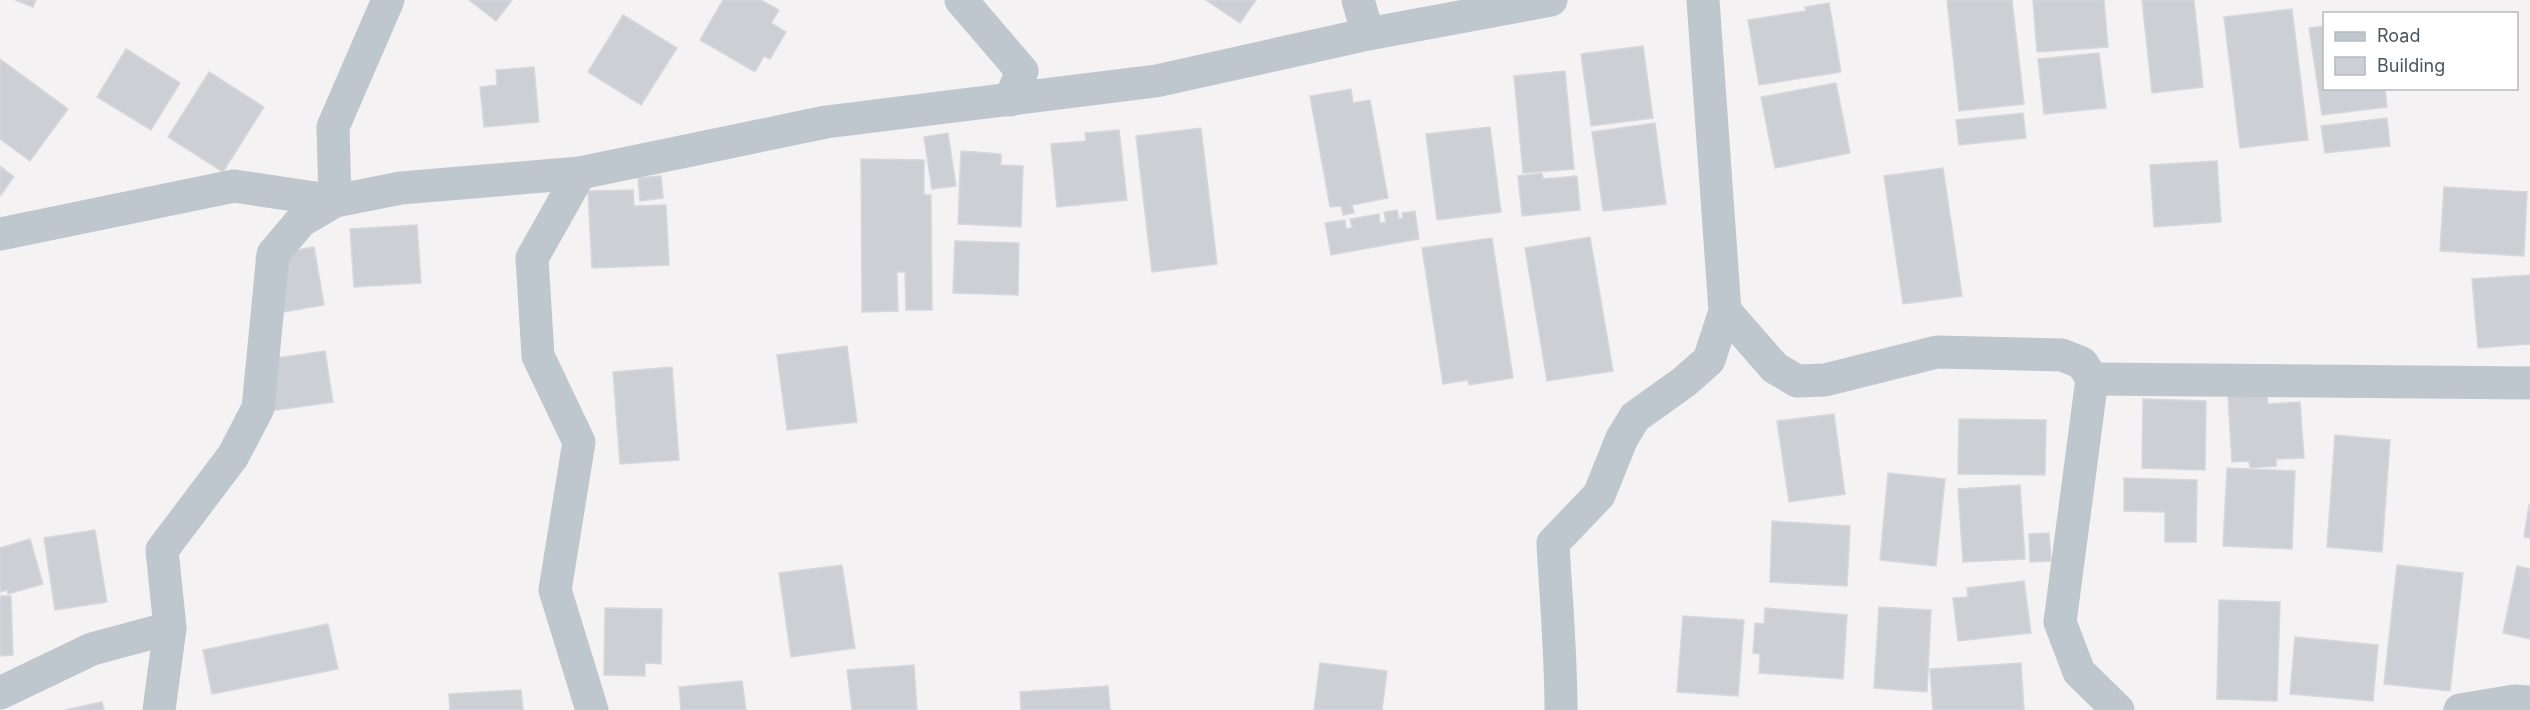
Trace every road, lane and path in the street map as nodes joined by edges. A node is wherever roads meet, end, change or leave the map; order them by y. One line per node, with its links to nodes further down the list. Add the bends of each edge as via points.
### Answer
1 (388, 0): 9 (street, via 333,127)
2 (961, 0): 7 (street, via 1022,71)
3 (1358, 0): 6 (street)
4 (1551, 0): 6 (street)
5 (1703, 0): 11 (street)
6 (1368, 34): 7 (street, via 1155,81)
7 (1010, 100): 8 (street, via 826,122)
8 (580, 174): 9 (street, via 401,188); 18 (street, via 532,258 538,356 579,442 555,590)
9 (335, 201): 10 (street, via 234,186); 14 (street, via 301,221 273,254 258,408 233,456 162,550)
10 (0, 234)
11 (1725, 311): 12 (street, via 1775,368 1797,381 1826,380 1937,352 2062,355 2082,363); 19 (street, via 1709,360 1635,417 1622,438 1599,495 1553,543 1561,644)
12 (2092, 379): 13 (street); 20 (street, via 2060,622 2079,672)
13 (2530, 383)
14 (170, 628): 15 (street, via 92,649); 17 (street)
15 (0, 693)
16 (2530, 702): 21 (street)
17 (159, 710)
18 (592, 710)
19 (1561, 710)
20 (2118, 710)
21 (2460, 710)

